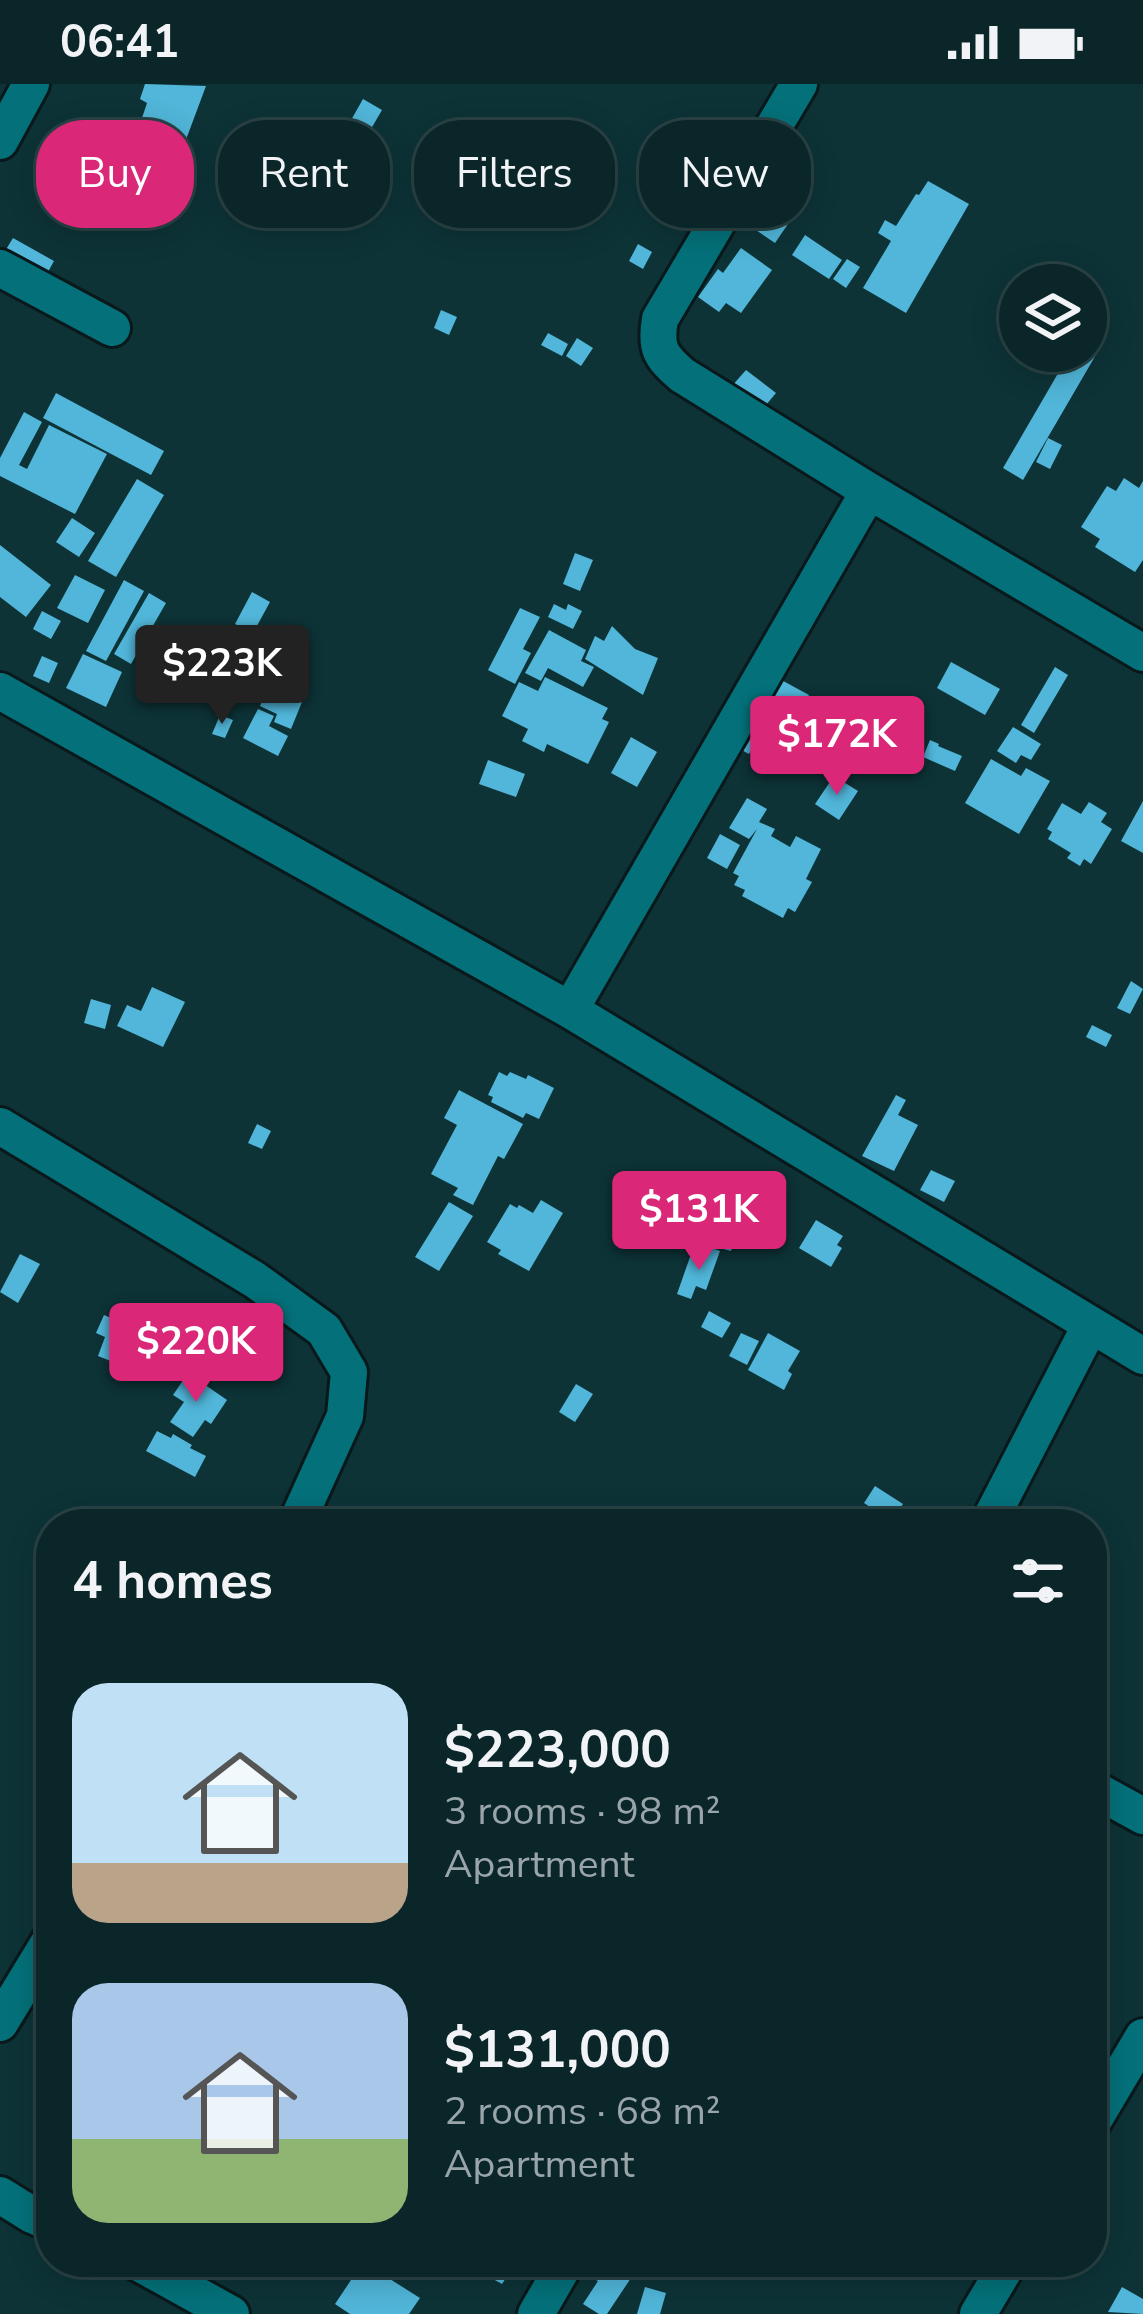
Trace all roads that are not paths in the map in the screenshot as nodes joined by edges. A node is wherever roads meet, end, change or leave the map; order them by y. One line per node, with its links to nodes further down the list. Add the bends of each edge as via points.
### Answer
1 (31, 84): 3 (street)
2 (799, 84): 6 (street, via 659,319 656,341 682,375)
3 (0, 141)
4 (0, 268): 5 (street)
5 (112, 328)
6 (869, 491): 7 (street); 9 (street)
7 (1143, 653)
8 (0, 691): 9 (street)
9 (570, 1010): 11 (street)
10 (0, 1126): 13 (street, via 256,1280 324,1330 349,1372 345,1416)
11 (1090, 1326): 12 (street); 14 (street)
12 (1143, 1356)
13 (303, 1509)
14 (996, 1509)
15 (1107, 1796): 16 (street)
16 (1143, 1816)
17 (36, 1964): 18 (street)
18 (0, 2023)
19 (1141, 2046): 20 (street)
20 (1107, 2099)
21 (0, 2195): 22 (street)
22 (36, 2217)
23 (164, 2277): 26 (street)
24 (557, 2277): 27 (street)
25 (1000, 2277): 28 (street)
26 (231, 2314)
27 (536, 2314)
28 (978, 2314)

